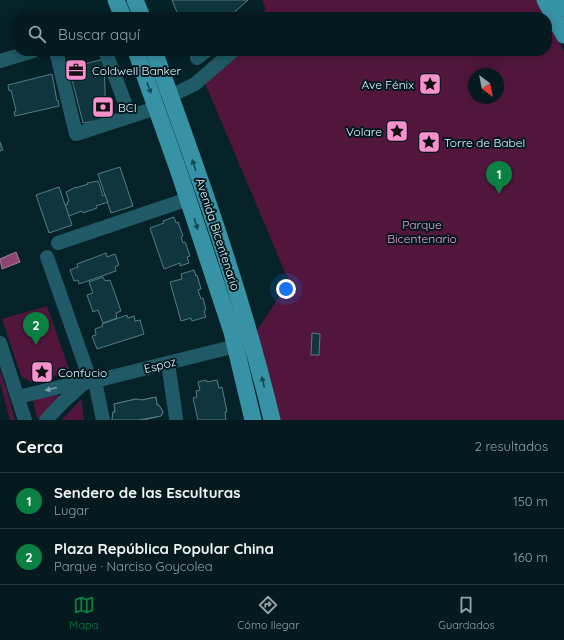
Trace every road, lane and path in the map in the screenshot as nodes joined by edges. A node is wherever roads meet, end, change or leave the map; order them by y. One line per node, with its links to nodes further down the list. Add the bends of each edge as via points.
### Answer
1 (116, 0): 5 (main road)
2 (545, 0): 6 (main road)
3 (560, 0): 4 (main road)
4 (564, 8)
5 (121, 12)
6 (552, 12)
7 (552, 13): 8 (main road)
8 (564, 35)
9 (16, 56): 15 (street)
10 (57, 56): 18 (street, via 76,134)
11 (107, 56): 18 (street)
12 (138, 56): 17 (main road, Avenida Bicentenario, one-way to 17)
13 (156, 56): 16 (main road, Avenida Bicentenario)
14 (227, 56): 16 (street, via 195,84)
15 (0, 61)
16 (170, 96): 32 (main road, Avenida Bicentenario, one-way to 16, via 258,361 228,263)
17 (156, 108): 18 (street); 19 (main road, Avenida Bicentenario)
18 (130, 116)
19 (188, 199): 20 (street); 23 (main road, Avenida Bicentenario, one-way to 23)
20 (58, 243)
21 (47, 258): 25 (street)
22 (0, 343): 26 (street)
23 (236, 346): 24 (street, Espoz); 31 (main road, Avenida Bicentenario)
24 (168, 363): 25 (street, Espoz); 27 (street)
25 (90, 382): 26 (street, Espoz, one-way to 26); 29 (street, Espoz, via 63,402); 30 (street)
26 (18, 397): 28 (street)
27 (176, 418)
28 (25, 420)
29 (46, 420)
30 (103, 420)
31 (253, 420)
32 (272, 420)

